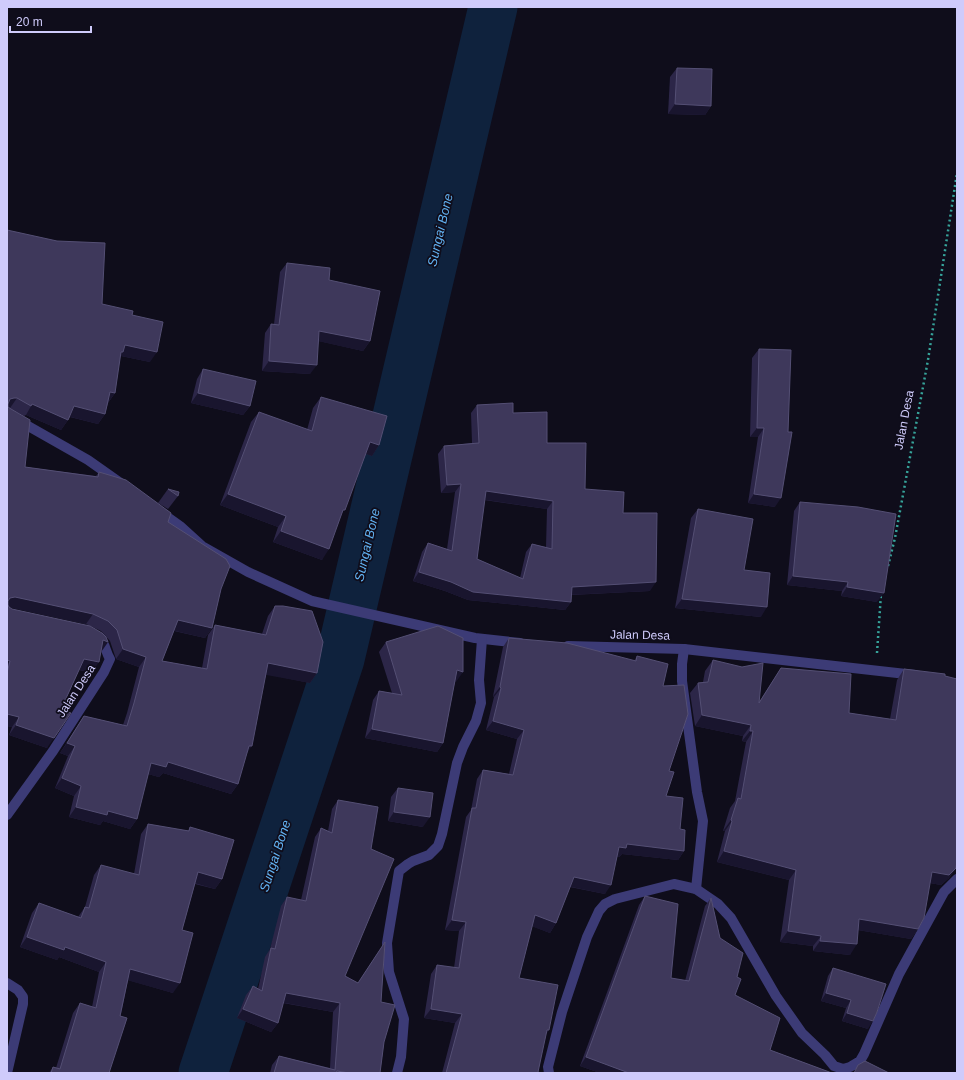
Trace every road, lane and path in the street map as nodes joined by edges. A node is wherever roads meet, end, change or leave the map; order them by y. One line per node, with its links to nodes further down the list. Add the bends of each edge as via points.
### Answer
1 (957, 173): 5 (path, Jalan Desa, via 928,360 895,538)
2 (7, 414): 3 (street, via 88,460)
3 (131, 490)
4 (149, 504): 8 (street, via 180,526 202,546 248,572 312,601)
5 (886, 572)
6 (881, 592): 12 (path)
7 (89, 632): 14 (street, Jalan Desa, via 102,640 110,659 53,750)
8 (482, 639): 9 (street); 19 (street, via 479,680 481,703 476,721 457,763 438,846 429,855 413,861 399,871 387,943 390,972 404,1019 401,1057)
9 (533, 644)
10 (555, 646): 11 (street, Jalan Desa)
11 (684, 649): 12 (street, Jalan Desa); 16 (street, via 682,681 703,821)
12 (876, 671): 13 (street, Jalan Desa)
13 (928, 677)
14 (7, 815)
15 (957, 879): 16 (street, via 944,892 899,974 860,1061 843,1069 834,1066 802,1033 776,996 731,918 718,904)
16 (696, 889): 20 (street, via 674,884 616,898 599,911 587,937 562,1012 548,1067)
17 (7, 983): 18 (street, via 18,990 23,997 23,1004)
18 (7, 1073)
19 (396, 1073)
20 (549, 1073)

